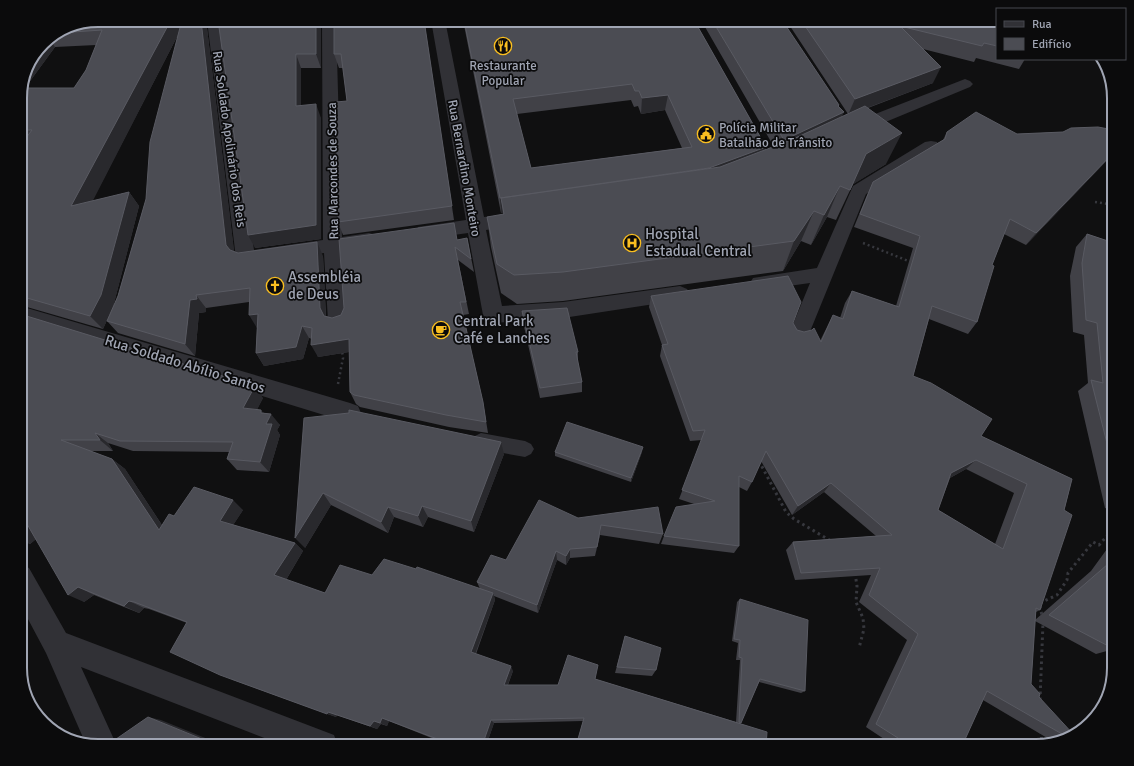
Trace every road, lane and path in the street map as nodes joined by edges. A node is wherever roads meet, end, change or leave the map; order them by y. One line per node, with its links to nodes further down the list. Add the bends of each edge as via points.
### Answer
1 (215, 27): 14 (street, Rua Soldado Apolinário dos Reis, via 246,258)
2 (329, 27): 14 (street, Rua Marcondes de Souza)
3 (439, 27): 10 (street, Rua Bernardino Monteiro)
4 (965, 84): 5 (street)
5 (842, 128)
6 (931, 146): 12 (street, via 859,190)
7 (1095, 202): 8 (path)
8 (1107, 204)
9 (538, 216): 10 (street)
10 (476, 225): 11 (street); 18 (street, Rua Bernardino Monteiro, via 493,315 563,310)
11 (409, 235)
12 (840, 235): 15 (path); 16 (street)
13 (386, 238): 14 (street)
14 (333, 246): 20 (street, Rua Marcondes de Souza)
15 (914, 263)
16 (824, 274): 17 (street); 21 (street)
17 (741, 285)
18 (695, 292)
19 (27, 316): 22 (street, Rua Soldado Abílio Santos, via 110,334)
20 (338, 321): 22 (path)
21 (799, 334)
22 (349, 413)
23 (464, 438): 24 (lane)
24 (525, 449)
25 (756, 457): 27 (path, via 786,512)
26 (1107, 536): 31 (path, via 1099,545 1093,542 1068,573 1067,580 1057,595)
27 (835, 544)
28 (855, 571): 33 (path, via 856,602 863,618 864,629)
29 (27, 590): 32 (street)
30 (1035, 598): 31 (path)
31 (1040, 604): 34 (path, via 1043,619)
32 (56, 643): 37 (street); 38 (street)
33 (859, 648)
34 (1040, 704)
35 (1041, 724): 36 (path)
36 (1042, 738)
37 (99, 739)
38 (305, 739)

